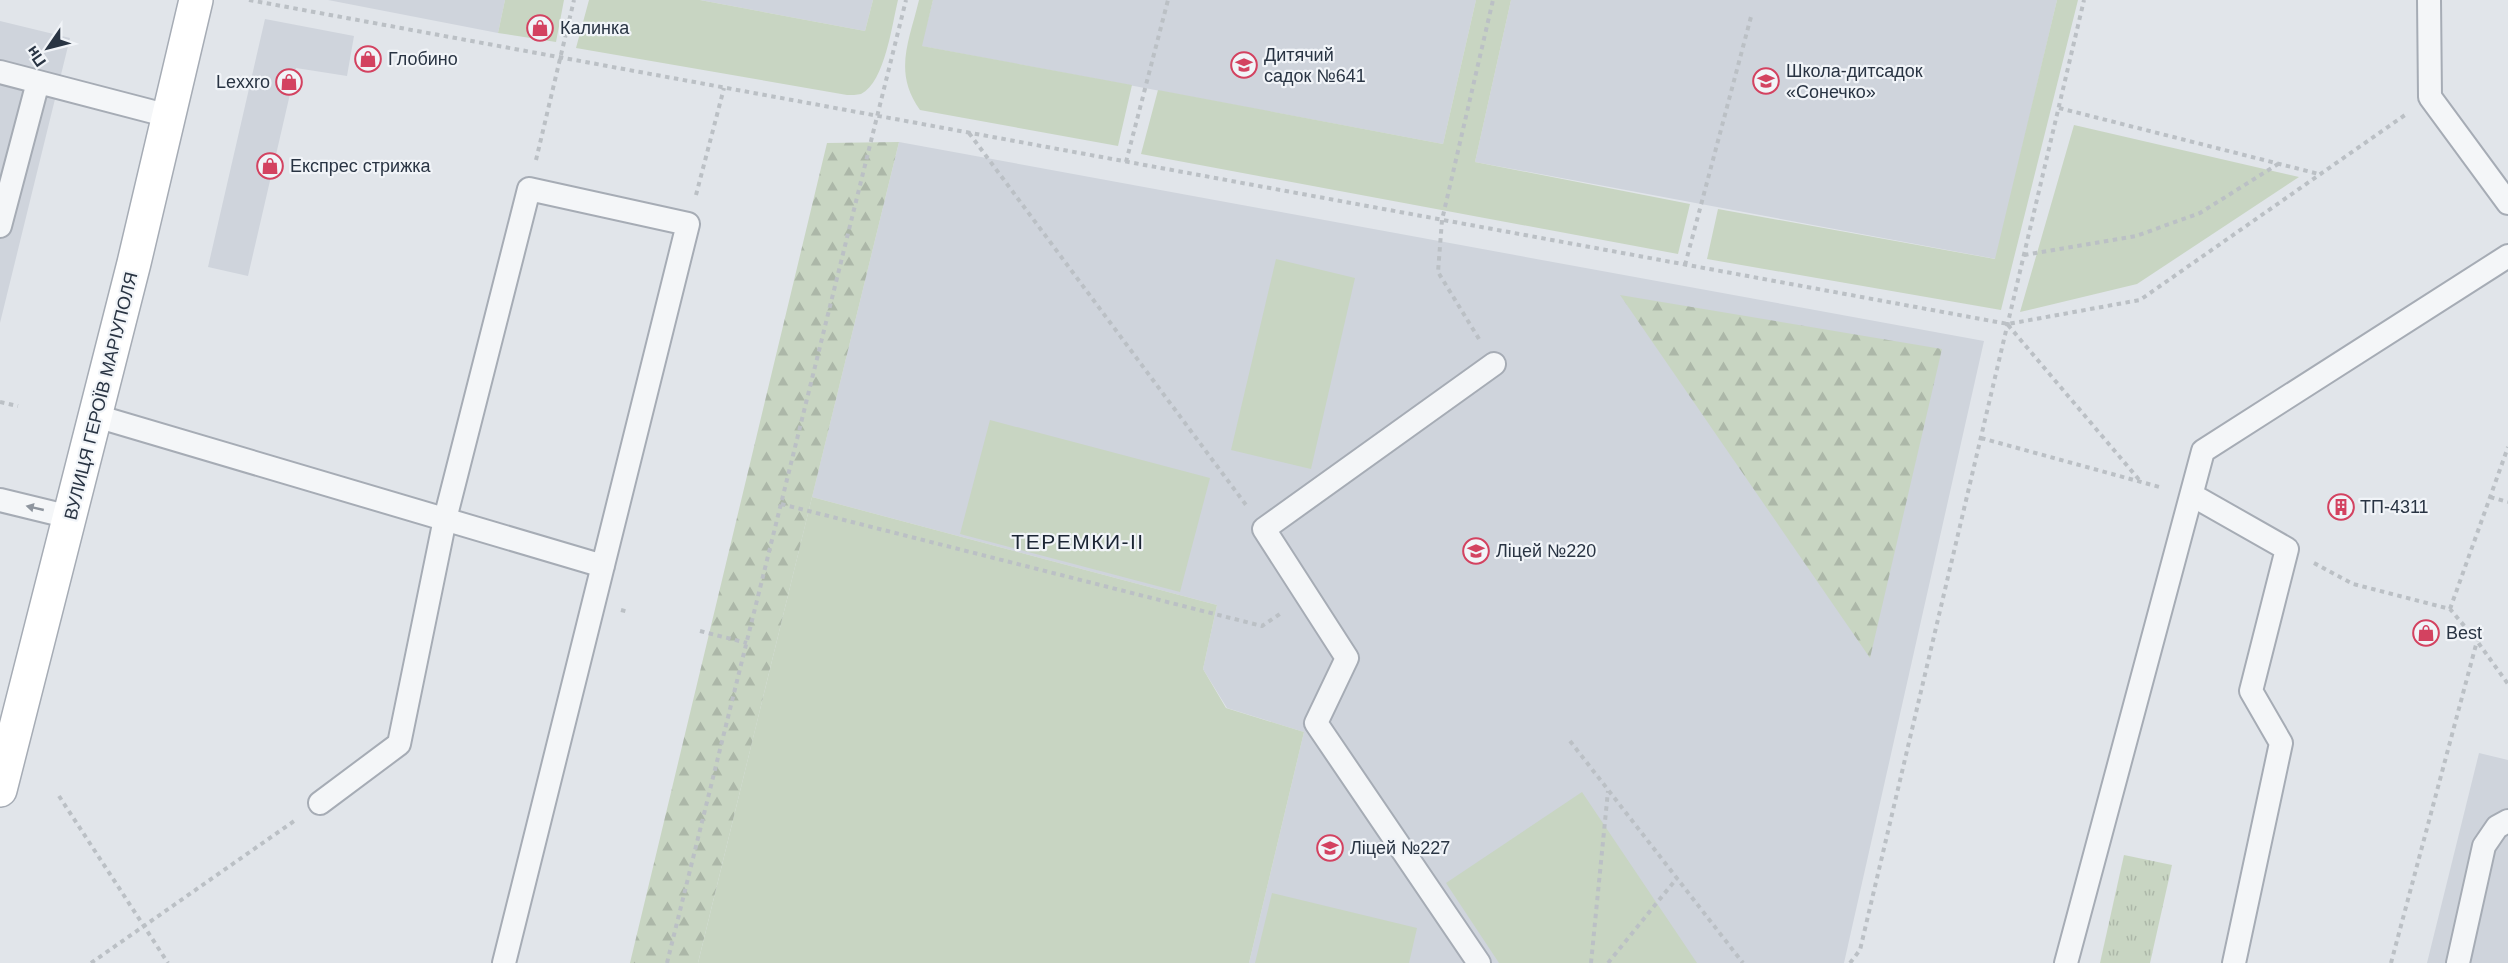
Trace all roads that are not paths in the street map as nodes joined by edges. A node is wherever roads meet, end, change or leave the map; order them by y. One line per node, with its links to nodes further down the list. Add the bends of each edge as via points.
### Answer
1 (196, 0): 5 (street, ВУЛИЦЯ ГЕРОЇВ МАРІУПОЛЯ)
2 (2429, 0): 6 (lane, via 2430,98)
3 (0, 72): 4 (lane)
4 (38, 82): 5 (lane); 7 (lane)
5 (169, 116): 10 (street, ВУЛИЦЯ ГЕРОЇВ МАРІУПОЛЯ)
6 (2508, 203)
7 (0, 226)
8 (2508, 256): 11 (lane, via 2203,451)
9 (1494, 364): 20 (lane, via 1264,529 1347,658 1316,723)
10 (96, 416): 13 (street, ВУЛИЦЯ ГЕРОЇВ МАРІУПОЛЯ); 14 (lane)
11 (2192, 495): 21 (lane); 22 (lane, via 2287,549 2251,691 2281,743)
12 (0, 500): 13 (lane, one-way to 12)
13 (70, 517): 16 (street, ВУЛИЦЯ ГЕРОЇВ МАРІУПОЛЯ)
14 (445, 519): 15 (lane); 15 (lane, via 529,189 688,225); 17 (lane, via 399,744)
15 (603, 566): 19 (lane)
16 (0, 790)
17 (320, 803)
18 (2508, 821): 23 (lane, via 2497,827 2484,846)
19 (504, 963)
20 (1479, 963)
21 (2066, 963)
22 (2234, 963)
23 (2458, 963)

